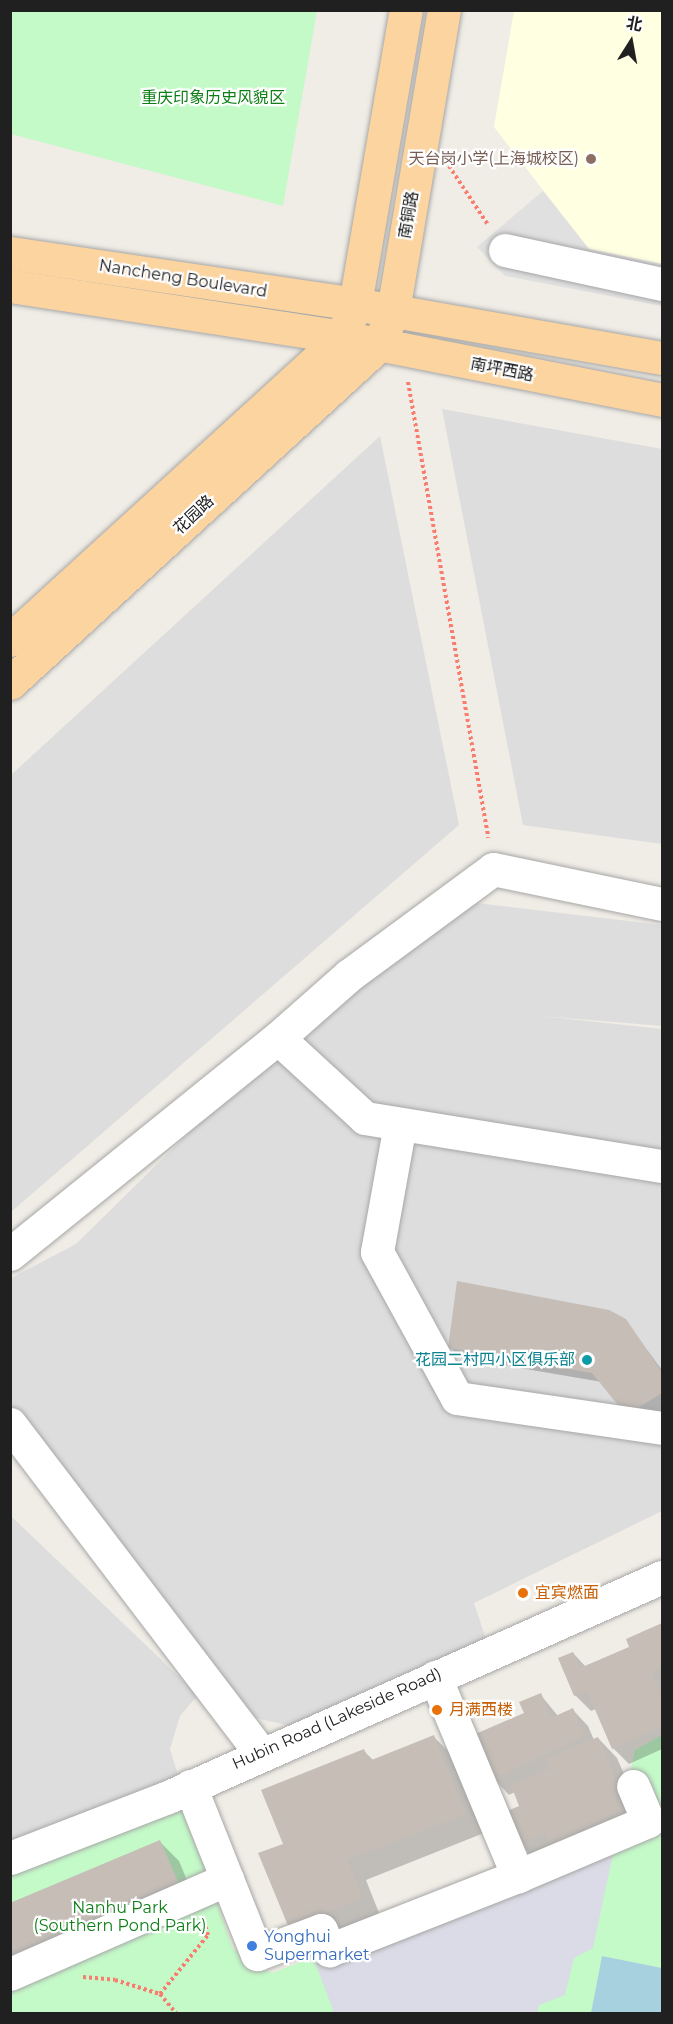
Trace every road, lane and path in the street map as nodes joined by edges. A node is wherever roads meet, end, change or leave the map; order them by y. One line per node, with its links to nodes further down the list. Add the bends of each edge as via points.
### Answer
1 (406, 10): 8 (main road)
2 (444, 10): 9 (main road, 南铜路)
3 (449, 153): 4 (path, via 447,164)
4 (505, 250): 6 (street)
5 (10, 253): 8 (main road, Nancheng Boulevard)
6 (663, 284)
7 (10, 285): 10 (main road, Nancheng Boulevard)
8 (355, 304): 9 (main road); 10 (main road, 花园路)
9 (393, 311): 11 (main road, 南铜路); 12 (main road)
10 (342, 337): 11 (main road, 南坪西路); 14 (main road, 花园路)
11 (391, 349): 13 (main road, 南坪西路); 15 (main road, 花园路); 16 (path)
12 (663, 358)
13 (663, 400)
14 (10, 640)
15 (10, 683)
16 (493, 868): 17 (street); 18 (street, via 348,976)
17 (663, 904)
18 (278, 1038): 19 (street, via 365,1118); 21 (street)
19 (400, 1124): 20 (street); 23 (street, via 377,1252 457,1398)
20 (663, 1166)
21 (10, 1254)
22 (10, 1424): 26 (street)
23 (663, 1428)
24 (663, 1576): 25 (street, Hubin Road (Lakeside Road))
25 (435, 1677): 26 (street, Hubin Road (Lakeside Road)); 30 (street)
26 (261, 1753): 27 (street, Hubin Road (Lakeside Road))
27 (190, 1786): 29 (street, Hubin Road (Lakeside Road)); 31 (street)
28 (633, 1786): 30 (street, via 648,1821)
29 (10, 1858)
30 (518, 1876): 31 (street, via 329,1950 321,1930 257,1954)
31 (227, 1880): 32 (street)
32 (10, 1974)
33 (74, 1977): 34 (path, via 115,1980 160,1994)
34 (177, 2013)

